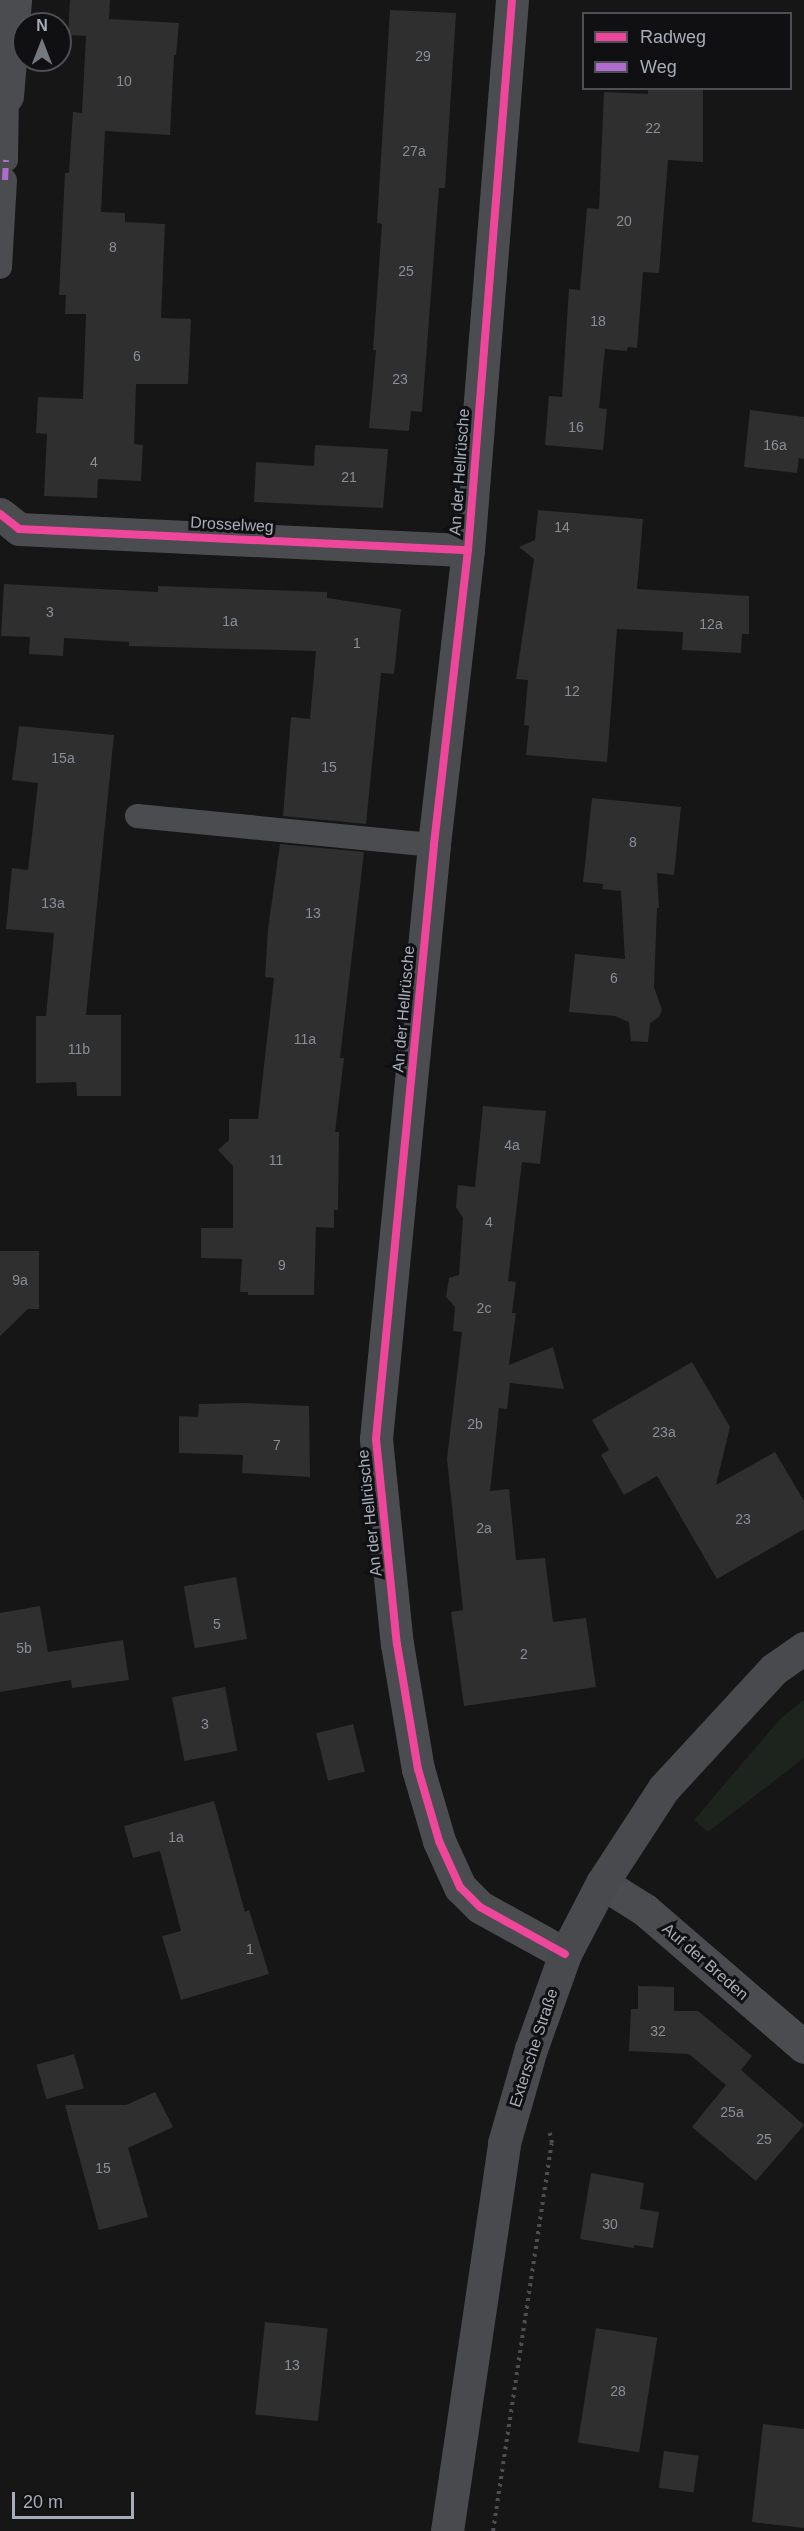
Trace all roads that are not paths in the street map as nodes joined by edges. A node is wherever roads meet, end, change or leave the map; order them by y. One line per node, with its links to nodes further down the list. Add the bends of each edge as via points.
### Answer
1 (15, 0): 3 (street)
2 (512, 0): 6 (street, An der Hellrüsche)
3 (7, 96): 4 (lane)
4 (0, 267)
5 (0, 514): 6 (street, Drosselweg, via 19,529)
6 (468, 550): 8 (street, An der Hellrüsche)
7 (137, 816): 8 (lane)
8 (434, 845): 11 (street, An der Hellrüsche, via 376,1439 396,1632 418,1769 439,1841 460,1887 480,1908)
9 (804, 1648): 10 (main road, Extersche Straße, via 774,1669 664,1788)
10 (602, 1883): 11 (main road, Extersche Straße); 12 (street, Auf der Breden, via 645,1910)
11 (565, 1954): 13 (main road, Extersche Straße, via 531,2049 504,2143)
12 (804, 2047)
13 (447, 2531)

